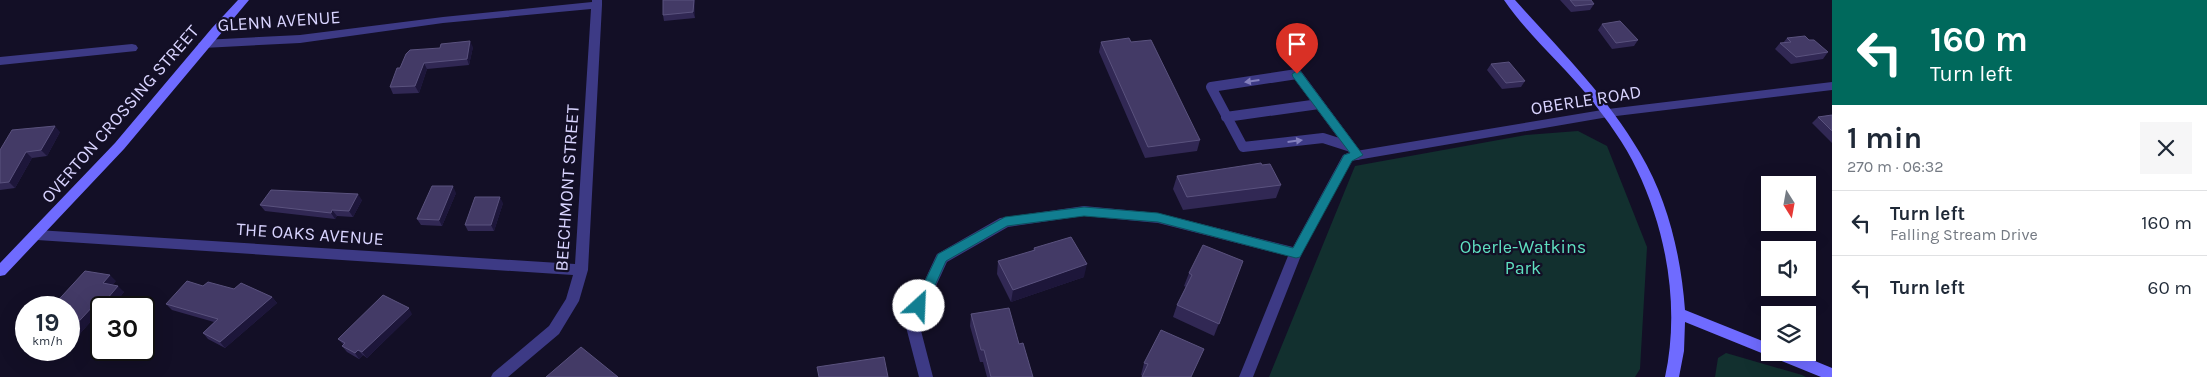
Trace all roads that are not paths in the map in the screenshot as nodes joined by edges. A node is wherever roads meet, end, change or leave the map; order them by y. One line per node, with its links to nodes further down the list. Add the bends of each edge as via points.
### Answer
1 (244, 0): 4 (main road, OVERTON CROSSING STREET)
2 (1509, 0): 9 (main road)
3 (597, 3): 4 (street, GLENN AVENUE, via 300,39); 14 (street, BEECHMONT STREET)
4 (203, 44): 12 (main road, OVERTON CROSSING STREET, via 137,127)
5 (132, 48): 6 (street)
6 (0, 61)
7 (1832, 86): 9 (street, OBERLE ROAD)
8 (1319, 104): 10 (lane); 10 (lane, one-way to 10, via 1297,74 1211,87); 11 (lane)
9 (1608, 113): 11 (street, OBERLE ROAD); 16 (main road, via 1646,175 1671,256)
10 (1226, 116): 11 (lane, one-way to 11, via 1243,147 1322,138)
11 (1352, 153): 13 (street)
12 (37, 235): 14 (street, THE OAKS AVENUE); 15 (main road, OVERTON CROSSING STREET)
13 (1296, 253): 21 (street, via 1158,218 1084,211 1005,222 942,258 912,322); 22 (street)
14 (581, 270): 20 (street, BEECHMONT STREET, via 572,302 554,330)
15 (0, 271)
16 (1680, 314): 17 (main road); 23 (main road, via 1677,358)
17 (1761, 346)
18 (1798, 361): 19 (main road)
19 (1832, 375)
20 (498, 377)
21 (926, 377)
22 (1246, 377)
23 (1672, 377)

